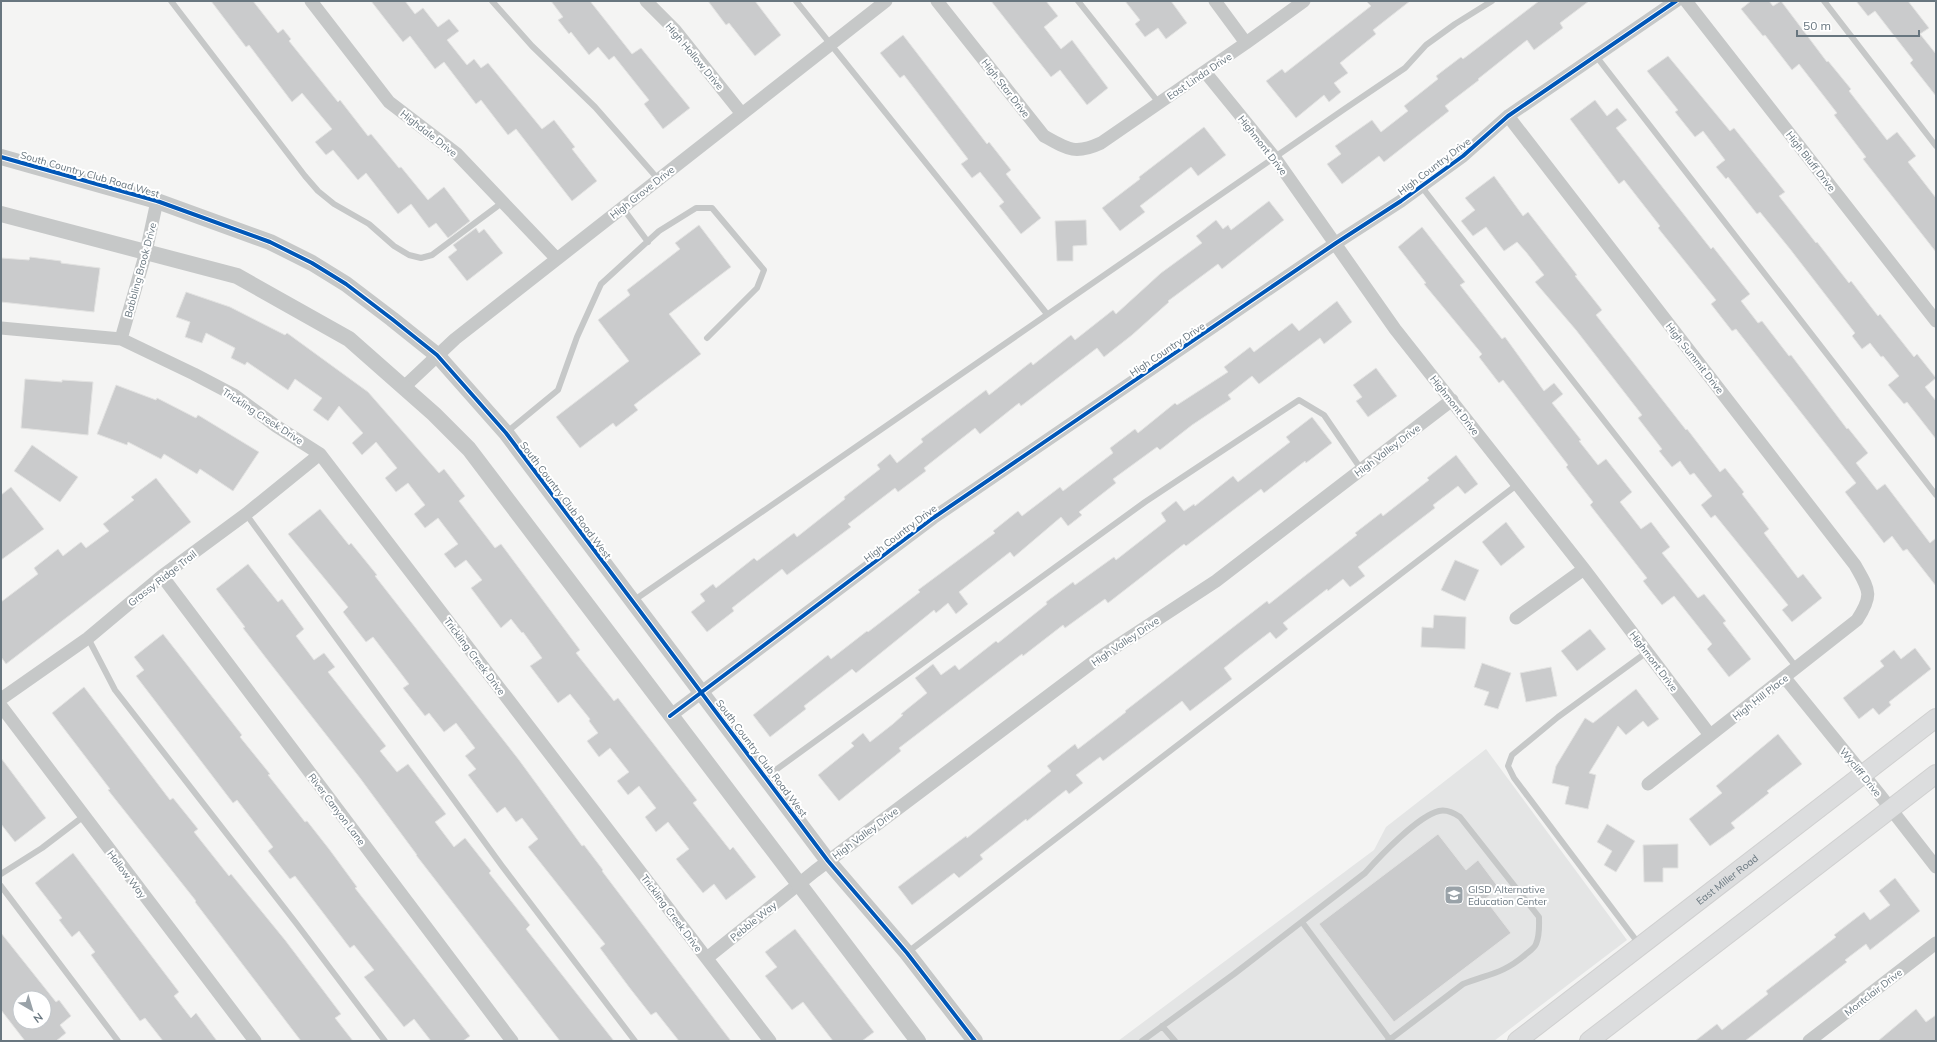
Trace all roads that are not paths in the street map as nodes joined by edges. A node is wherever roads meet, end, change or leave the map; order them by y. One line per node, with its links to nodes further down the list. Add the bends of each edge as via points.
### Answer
1 (170, 1): 29 (lane, via 318,191 334,204 369,224 394,246 409,255 421,258 432,255)
2 (312, 1): 29 (street, Highdale Drive, via 389,102 457,154)
3 (492, 1): 26 (lane, via 532,46 595,107)
4 (646, 1): 20 (street, High Hollow Drive, via 675,30)
5 (796, 1): 16 (lane)
6 (886, 1): 16 (street, High Grove Drive)
7 (937, 1): 23 (street, High Star Drive, via 1044,136 1068,150)
8 (1078, 1): 19 (lane)
9 (1214, 1): 15 (street)
10 (1304, 1): 15 (street, East Linda Drive)
11 (1492, 1): 25 (lane, via 1426,45 1406,68)
12 (1676, 1): 17 (street, High Country Drive)
13 (1686, 1): 37 (street, High Bluff Drive)
14 (1824, 1): 22 (lane)
15 (1246, 43): 18 (street, East Linda Drive)
16 (832, 44): 20 (street, High Grove Drive); 36 (lane)
17 (1596, 56): 21 (street, High Country Drive); 48 (lane)
18 (1205, 72): 19 (street, East Linda Drive); 25 (street, Highmont Drive)
19 (1159, 103): 23 (street, East Linda Drive)
20 (742, 114): 26 (street, High Grove Drive)
21 (1508, 116): 27 (street, High Country Drive, via 1463,156); 53 (street, High Summit Drive, via 1855,565 1868,588)
22 (1936, 146)
23 (1090, 148)
24 (1, 157): 28 (street, South Country Club Road West)
25 (1275, 158): 33 (street, Highmont Drive); 36 (lane)
26 (658, 179): 30 (street, High Grove Drive)
27 (1422, 186): 33 (street, High Country Drive); 57 (lane)
28 (157, 201): 34 (street, Babbling Brook Drive); 41 (street, South Country Club Road West, via 270,242 312,263 346,284)
29 (503, 202): 35 (street, Highdale Drive)
30 (622, 207): 32 (lane); 35 (street, High Grove Drive)
31 (1, 214): 34 (street)
32 (648, 242): 39 (lane, via 659,231 696,208 712,208 764,270 757,288); 44 (lane, via 601,284 577,336 558,390)
33 (1336, 243): 43 (street, Highmont Drive, via 1395,329); 59 (street, High Country Drive, via 933,518)
34 (146, 252): 40 (street, Babbling Brook Drive); 42 (street, via 236,276 349,339)
35 (556, 258): 41 (street, High Grove Drive)
36 (1047, 314): 52 (lane)
37 (1936, 321)
38 (1, 328): 40 (street)
39 (707, 338)
40 (122, 339): 45 (street, Trickling Creek Drive, via 234,396)
41 (437, 355): 42 (street, High Grove Drive); 44 (street, South Country Club Road West)
42 (403, 388): 62 (street, via 469,449)
43 (1452, 400): 46 (street, High Valley Drive); 47 (street, Highmont Drive)
44 (506, 432): 52 (street, South Country Club Road West)
45 (320, 454): 49 (street, Grassy Ridge Trail); 80 (street, Trickling Creek Drive)
46 (1362, 469): 67 (lane, via 1324,415 1299,400 1145,502); 71 (street, High Valley Drive, via 1216,581 1097,659)
47 (1518, 484): 50 (street, Highmont Drive); 79 (lane)
48 (1936, 495)
49 (246, 514): 51 (street, Grassy Ridge Trail); 88 (lane, via 502,866)
50 (1584, 569): 54 (street); 56 (street, Highmont Drive)
51 (162, 576): 55 (street, Grassy Ridge Trail); 87 (street, River Canyon Lane)
52 (633, 601): 59 (street, South Country Club Road West)
53 (1866, 606): 57 (street, High Hill Place, via 1857,620)
54 (1516, 618)
55 (88, 638): 60 (street, Grassy Ridge Trail); 86 (lane, via 115,690)
56 (1647, 652): 64 (street, Highmont Drive); 78 (lane, via 1558,717 1512,755 1508,766 1514,778)
57 (1797, 668): 58 (street, High Hill Place)
58 (1785, 678): 64 (street, High Hill Place); 65 (street, Wycliff Drive)
59 (702, 692): 62 (street, High Country Drive); 67 (street, South Country Club Road West)
60 (1, 699)
61 (1, 706): 70 (street, Hollow Way)
62 (670, 716): 74 (street)
63 (1936, 718): 65 (main road, East Miller Road)
64 (1710, 735): 68 (street, High Hill Place)
65 (1863, 774): 69 (street, Wycliff Drive); 78 (main road, East Miller Road)
66 (1936, 774): 69 (main road)
67 (766, 777): 71 (street, South Country Club Road West)
68 (1648, 784)
69 (1891, 809): 72 (street, Wycliff Drive); 94 (main road)
70 (84, 816): 73 (lane, via 42,848); 85 (street, Hollow Way)
71 (828, 861): 74 (street, High Valley Drive); 79 (street, South Country Club Road West)
72 (1936, 867)
73 (1, 874)
74 (800, 883): 80 (street, Pebble Way); 90 (street)
75 (1, 886): 84 (lane)
76 (1302, 922): 81 (lane); 83 (lane); 83 (lane, via 1366,873 1380,856 1427,815 1441,810 1453,812 1460,817 1539,917 1539,933 1535,946 1515,964 1494,975 1476,978 1463,984)
77 (1936, 943): 95 (street, Montclair Drive)
78 (1640, 946): 82 (main road, East Miller Road)
79 (906, 953): 91 (street, South Country Club Road West)
80 (707, 958): 89 (street, Trickling Creek Drive)
81 (1162, 1026): 92 (lane); 93 (lane)
82 (1523, 1039)
83 (1389, 1040)
84 (118, 1041)
85 (255, 1041)
86 (385, 1041)
87 (512, 1041)
88 (635, 1041)
89 (770, 1041)
90 (918, 1041)
91 (975, 1041)
92 (1142, 1041)
93 (1175, 1041)
94 (1589, 1041)
95 (1809, 1041)

